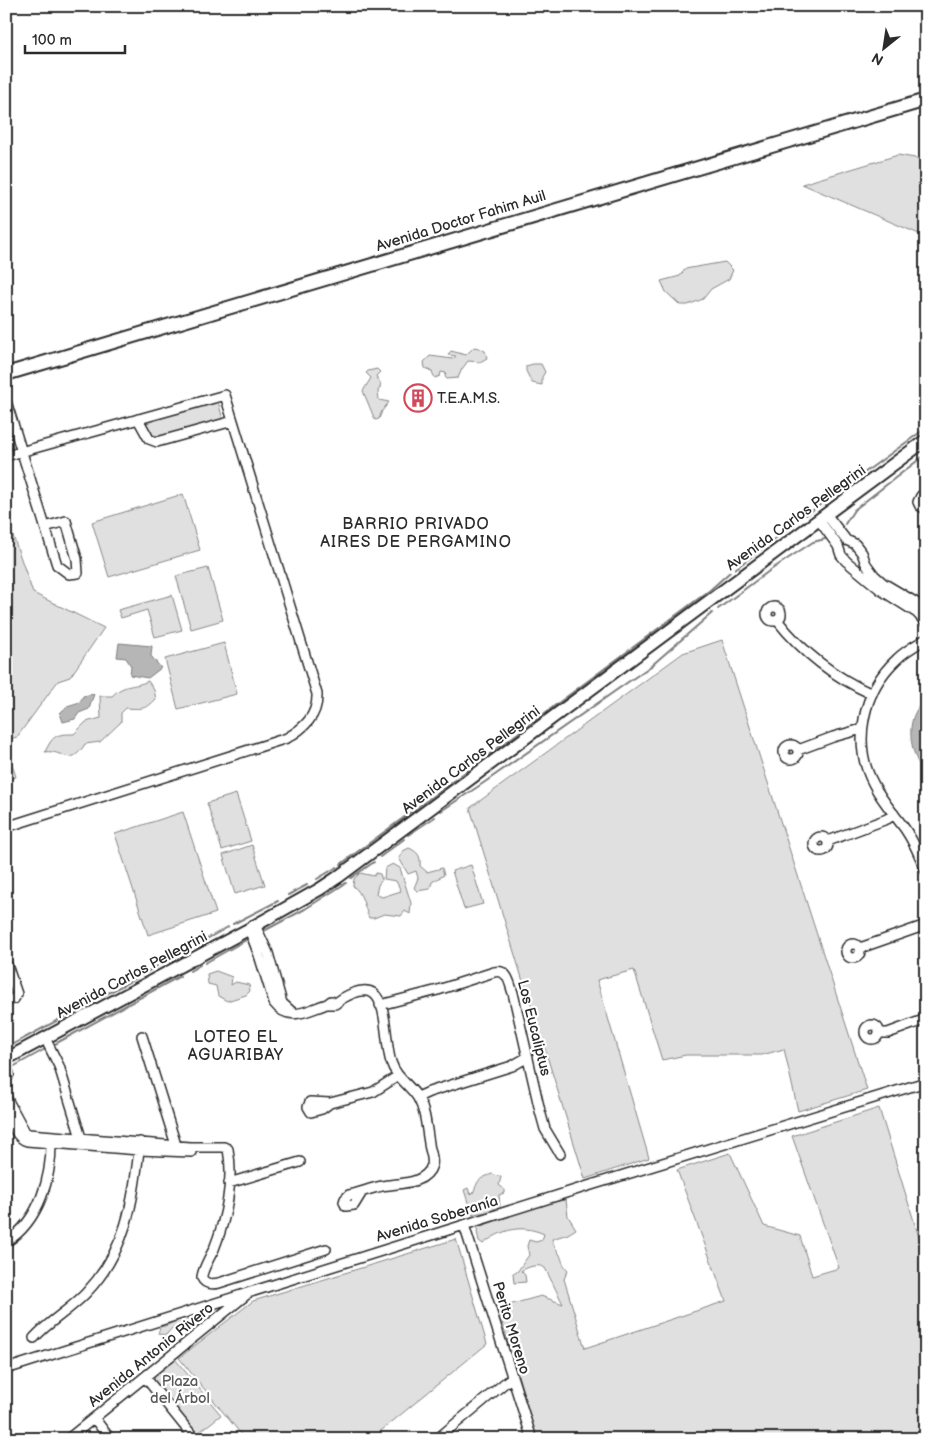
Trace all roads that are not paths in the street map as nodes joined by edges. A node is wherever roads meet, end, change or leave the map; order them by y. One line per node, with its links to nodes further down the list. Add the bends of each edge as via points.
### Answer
1 (926, 100): 2 (highway, Avenida Doctor Fahim Auil)
2 (6, 374)
3 (6, 401): 7 (street)
4 (138, 420): 5 (street, via 150,439 157,442); 5 (street, via 225,396); 7 (street)
5 (233, 421): 26 (street, via 317,694 316,711 307,724 287,738)
6 (926, 440): 11 (main road, Avenida Carlos Pellegrini)
7 (22, 451): 8 (street); 12 (street)
8 (6, 456)
9 (926, 495): 10 (street, via 921,496 918,502)
10 (926, 509)
11 (822, 517): 13 (street); 30 (main road, Avenida Carlos Pellegrini, via 338,877)
12 (45, 527): 12 (street, via 57,565 69,574 78,572 66,521)
13 (842, 543): 14 (street, via 855,544); 15 (street, via 841,555)
14 (866, 564): 15 (street); 16 (street, via 883,583)
15 (857, 571): 18 (street, via 917,613)
16 (926, 611)
17 (777, 620): 22 (street, via 822,665)
18 (926, 623)
19 (926, 629): 20 (street)
20 (926, 635)
21 (926, 639): 22 (street, via 897,658 881,676)
22 (872, 694): 23 (street)
23 (862, 729): 24 (street); 25 (street, via 867,768 874,786)
24 (798, 750)
25 (894, 814): 27 (street, via 887,820); 28 (street, via 916,847)
26 (6, 828)
27 (828, 842)
28 (926, 871)
29 (926, 925): 31 (street)
30 (252, 927): 34 (street, via 274,1003 279,1010 296,1014 362,991 377,997); 38 (main road, Avenida Carlos Pellegrini)
31 (860, 948)
32 (6, 962): 33 (street, via 17,994 14,999)
33 (6, 1001)
34 (380, 1005): 39 (street, Los Eucaliptus, via 494,972 504,972 513,993); 42 (street, via 386,1024 390,1060)
35 (926, 1018): 36 (street, via 888,1033)
36 (879, 1033)
37 (142, 1036): 51 (street)
38 (45, 1038): 40 (main road, Avenida Carlos Pellegrini); 50 (street, via 59,1066)
39 (528, 1058): 46 (street); 54 (street, Los Eucaliptus, via 546,1129)
40 (6, 1059)
41 (6, 1064): 43 (street, via 9,1074)
42 (398, 1076): 46 (street); 47 (street, via 373,1092)
43 (6, 1081)
44 (926, 1082): 58 (street, Avenida Soberanía)
45 (6, 1097): 49 (street, via 24,1132)
46 (418, 1097): 57 (street, via 424,1111 432,1161 429,1171 415,1180)
47 (330, 1103)
48 (6, 1114): 49 (street, via 22,1140)
49 (51, 1140): 50 (street); 59 (street, via 44,1190 27,1224)
50 (83, 1142): 52 (street)
51 (176, 1145): 52 (street); 53 (street)
52 (139, 1146): 53 (street, via 189,1152); 62 (street, via 136,1184 128,1219 112,1257 87,1292)
53 (218, 1146): 56 (street, via 228,1149)
54 (560, 1154)
55 (300, 1162): 56 (street)
56 (229, 1183): 60 (street, via 220,1231 203,1272 205,1282 220,1283)
57 (362, 1192)
58 (464, 1225): 61 (street, Avenida Soberanía); 65 (street, Perito Moreno)
59 (6, 1242)
60 (326, 1250)
61 (250, 1291): 63 (street, Avenida Soberanía); 64 (street, Avenida Antonio Rivero)
62 (34, 1338)
63 (6, 1368)
64 (145, 1377): 66 (street, Avenida Antonio Rivero); 69 (street)
65 (512, 1377): 70 (street); 71 (street, Perito Moreno)
66 (94, 1418): 67 (street, Avenida Antonio Rivero); 68 (street)
67 (68, 1439)
68 (110, 1439)
69 (195, 1439)
70 (437, 1439)
71 (532, 1439)

